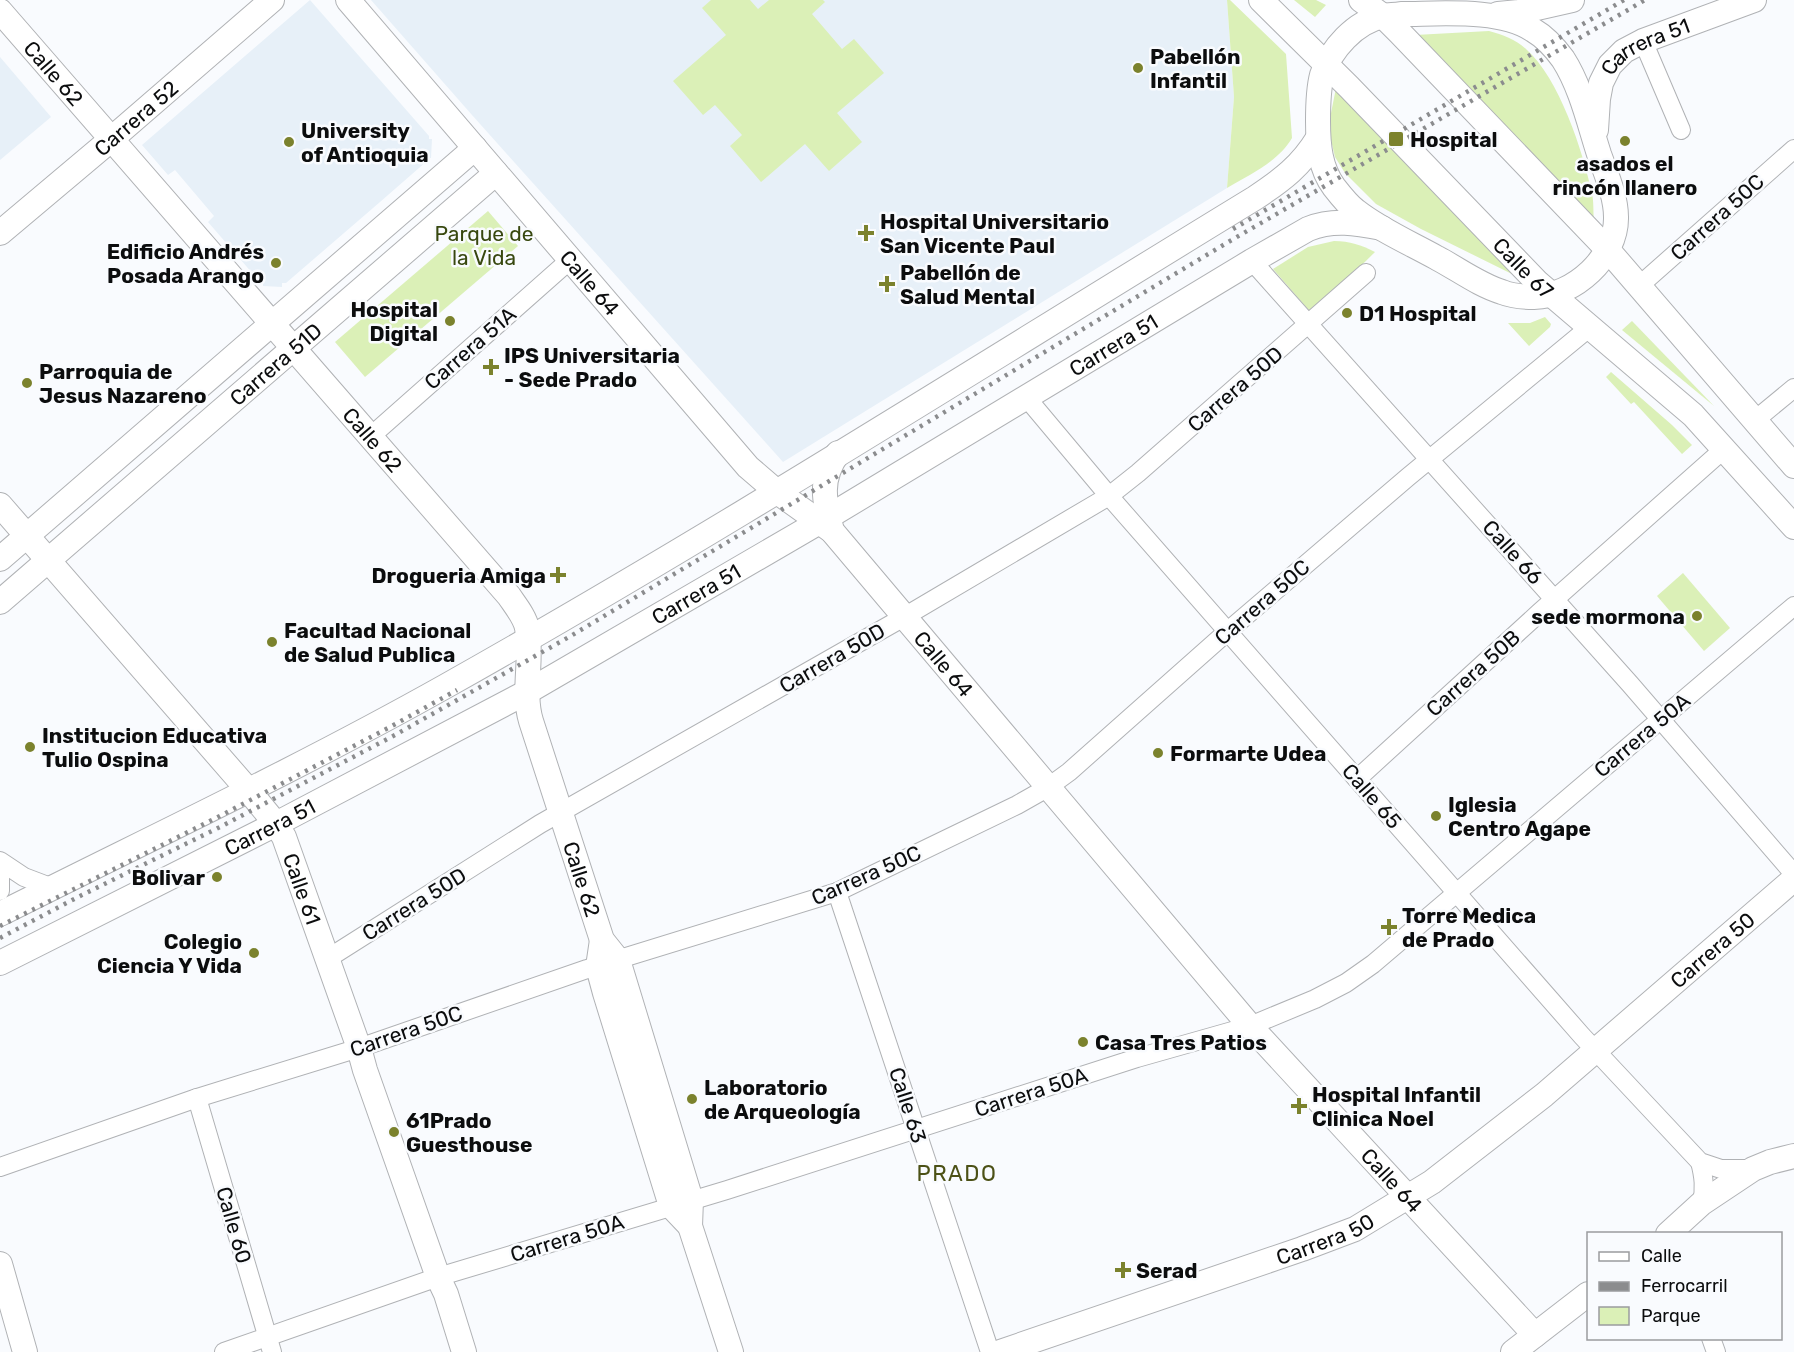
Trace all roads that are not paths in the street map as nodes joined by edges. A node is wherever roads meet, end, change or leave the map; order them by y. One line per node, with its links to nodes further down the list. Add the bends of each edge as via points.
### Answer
1 (272, 0): 14 (main road, Carrera 52)
2 (348, 0): 16 (main road, Calle 64)
3 (1261, 0): 11 (main road, Calle 67)
4 (1361, 0): 9 (main road)
5 (1572, 0): 8 (main road, via 1519,12)
6 (1754, 0): 10 (main road, Carrera 51)
7 (0, 11): 14 (main road, Calle 62)
8 (1486, 14): 9 (main road); 15 (main road, via 1522,24 1553,47 1573,78)
9 (1383, 16): 11 (main road, via 1347,36); 21 (main road)
10 (1643, 41): 12 (street); 15 (main road, Carrera 51, via 1615,58 1605,74 1598,99)
11 (1326, 65): 13 (main road, via 1319,88); 26 (main road, Calle 67)
12 (1681, 130)
13 (1318, 138): 19 (main road, via 1323,169 1333,186 1356,211); 36 (main road, Carrera 51, via 1300,164 1270,188)
14 (111, 139): 20 (main road, Carrera 52); 28 (main road, Calle 62)
15 (1595, 142): 21 (main road, via 1617,217)
16 (475, 148): 18 (main road, Calle 64); 28 (main road, Carrera 51D)
17 (1794, 149): 25 (street, Carrera 50C)
18 (496, 173): 22 (main road, Calle 64); 30 (main road, Carrera 51D)
19 (1382, 228): 23 (main road, Carrera 51, via 1341,222 1318,225); 26 (main road, via 1502,292 1535,297)
20 (0, 233)
21 (1608, 250): 25 (main road); 26 (main road, via 1590,273)
22 (571, 260): 34 (street, Carrera 51A); 39 (main road, Calle 64, via 748,467)
23 (1252, 261): 27 (street, Calle 66); 32 (main road, Carrera 51)
24 (1366, 273): 27 (street, Carrera 50D)
25 (1640, 286): 33 (main road)
26 (1552, 295): 29 (main road, Calle 67)
27 (1309, 323): 37 (street, Calle 66); 40 (street, Carrera 50D)
28 (271, 324): 30 (main road, Calle 62); 44 (main road, Carrera 51D)
29 (1590, 327): 35 (main road, Calle 67, via 1683,406); 37 (street, Carrera 50C)
30 (293, 349): 34 (main road, Calle 62); 46 (main road, Carrera 51D)
31 (1794, 388): 33 (street)
32 (1026, 397): 40 (street, Calle 65); 42 (main road, Carrera 51)
33 (1754, 420): 38 (main road)
34 (370, 437): 52 (main road, Calle 62, via 509,596 527,626)
35 (1724, 449): 43 (main road, Calle 67); 47 (street, Carrera 50B)
36 (838, 453): 39 (main road, Carrera 51); 42 (main road, via 827,475)
37 (1430, 459): 47 (street, Calle 66); 51 (street, Carrera 50C)
38 (1794, 466)
39 (777, 491): 42 (main road, Calle 64); 52 (main road, Carrera 51)
40 (1109, 496): 50 (street, Carrera 50D); 51 (street, Calle 65)
41 (0, 505): 44 (main road, Calle 61)
42 (827, 523): 50 (main road, Calle 64); 53 (main road, Carrera 51)
43 (1794, 527)
44 (27, 535): 45 (main road, Carrera 51D); 46 (main road, Calle 61)
45 (0, 559)
46 (49, 560): 48 (main road, Carrera 51D); 57 (main road, Calle 61)
47 (1555, 599): 54 (street, Calle 66); 55 (street, Carrera 50B)
48 (0, 602)
49 (1794, 606): 54 (street, Carrera 50A)
50 (904, 617): 56 (main road, Calle 64); 58 (street, Carrera 50D)
51 (1228, 632): 55 (street, Calle 65); 56 (street, Carrera 50C)
52 (528, 639): 53 (main road, Calle 62); 57 (main road, Carrera 51)
53 (527, 692): 58 (main road, Calle 62, via 528,711); 59 (main road, Carrera 51)
54 (1660, 720): 61 (street, Calle 66); 67 (street, Carrera 50A)
55 (1357, 779): 67 (street, Calle 65)
56 (1047, 788): 66 (street, Carrera 50C); 72 (main road, Calle 64)
57 (249, 791): 59 (main road, Calle 61); 64 (main road, Carrera 51)
58 (561, 813): 69 (street, Carrera 50D); 71 (main road, Calle 62)
59 (276, 824): 69 (main road, Calle 61); 70 (main road, Carrera 51)
60 (0, 861): 64 (street, via 24,877)
61 (1794, 874)
62 (0, 875): 65 (street)
63 (1794, 879): 74 (main road, Carrera 50)
64 (52, 888): 68 (main road, Carrera 51)
65 (0, 891)
66 (837, 892): 71 (street, Carrera 50C); 76 (street, Calle 63)
67 (1457, 893): 72 (street, Carrera 50A, via 1346,983); 74 (street, Calle 65)
68 (0, 914)
69 (327, 959): 73 (main road, Calle 61)
70 (0, 963)
71 (608, 963): 73 (street, Carrera 50C); 82 (main road, Calle 62)
72 (1250, 1026): 76 (street, Carrera 50A, via 1137,1058); 81 (main road, Calle 64)
73 (358, 1048): 75 (street, Carrera 50C); 86 (main road, Calle 61)
74 (1596, 1051): 78 (street, Calle 65); 81 (main road, Carrera 50, via 1432,1182)
75 (197, 1098): 79 (street, Carrera 50C); 89 (street, Calle 60)
76 (916, 1130): 82 (street, Carrera 50A); 94 (street, Calle 63)
77 (1794, 1156): 80 (main road)
78 (1700, 1162): 80 (street, via 1721,1168); 83 (street, via 1705,1189)
79 (0, 1167)
80 (1753, 1169): 83 (main road)
81 (1407, 1196): 88 (main road, Calle 64); 95 (main road, Carrera 50, via 1355,1229)
82 (681, 1203): 86 (street, Carrera 50A); 93 (main road, Calle 62)
83 (1702, 1203): 84 (main road)
84 (1673, 1232)
85 (0, 1264): 90 (main road)
86 (438, 1277): 89 (street, Carrera 50A); 92 (main road, Calle 61)
87 (1587, 1295): 88 (main road)
88 (1535, 1335): 96 (main road)
89 (270, 1344): 91 (street, Carrera 50A)
90 (25, 1352)
91 (224, 1352)
92 (464, 1352)
93 (730, 1352)
94 (990, 1352)
95 (1000, 1352)
96 (1513, 1352)

